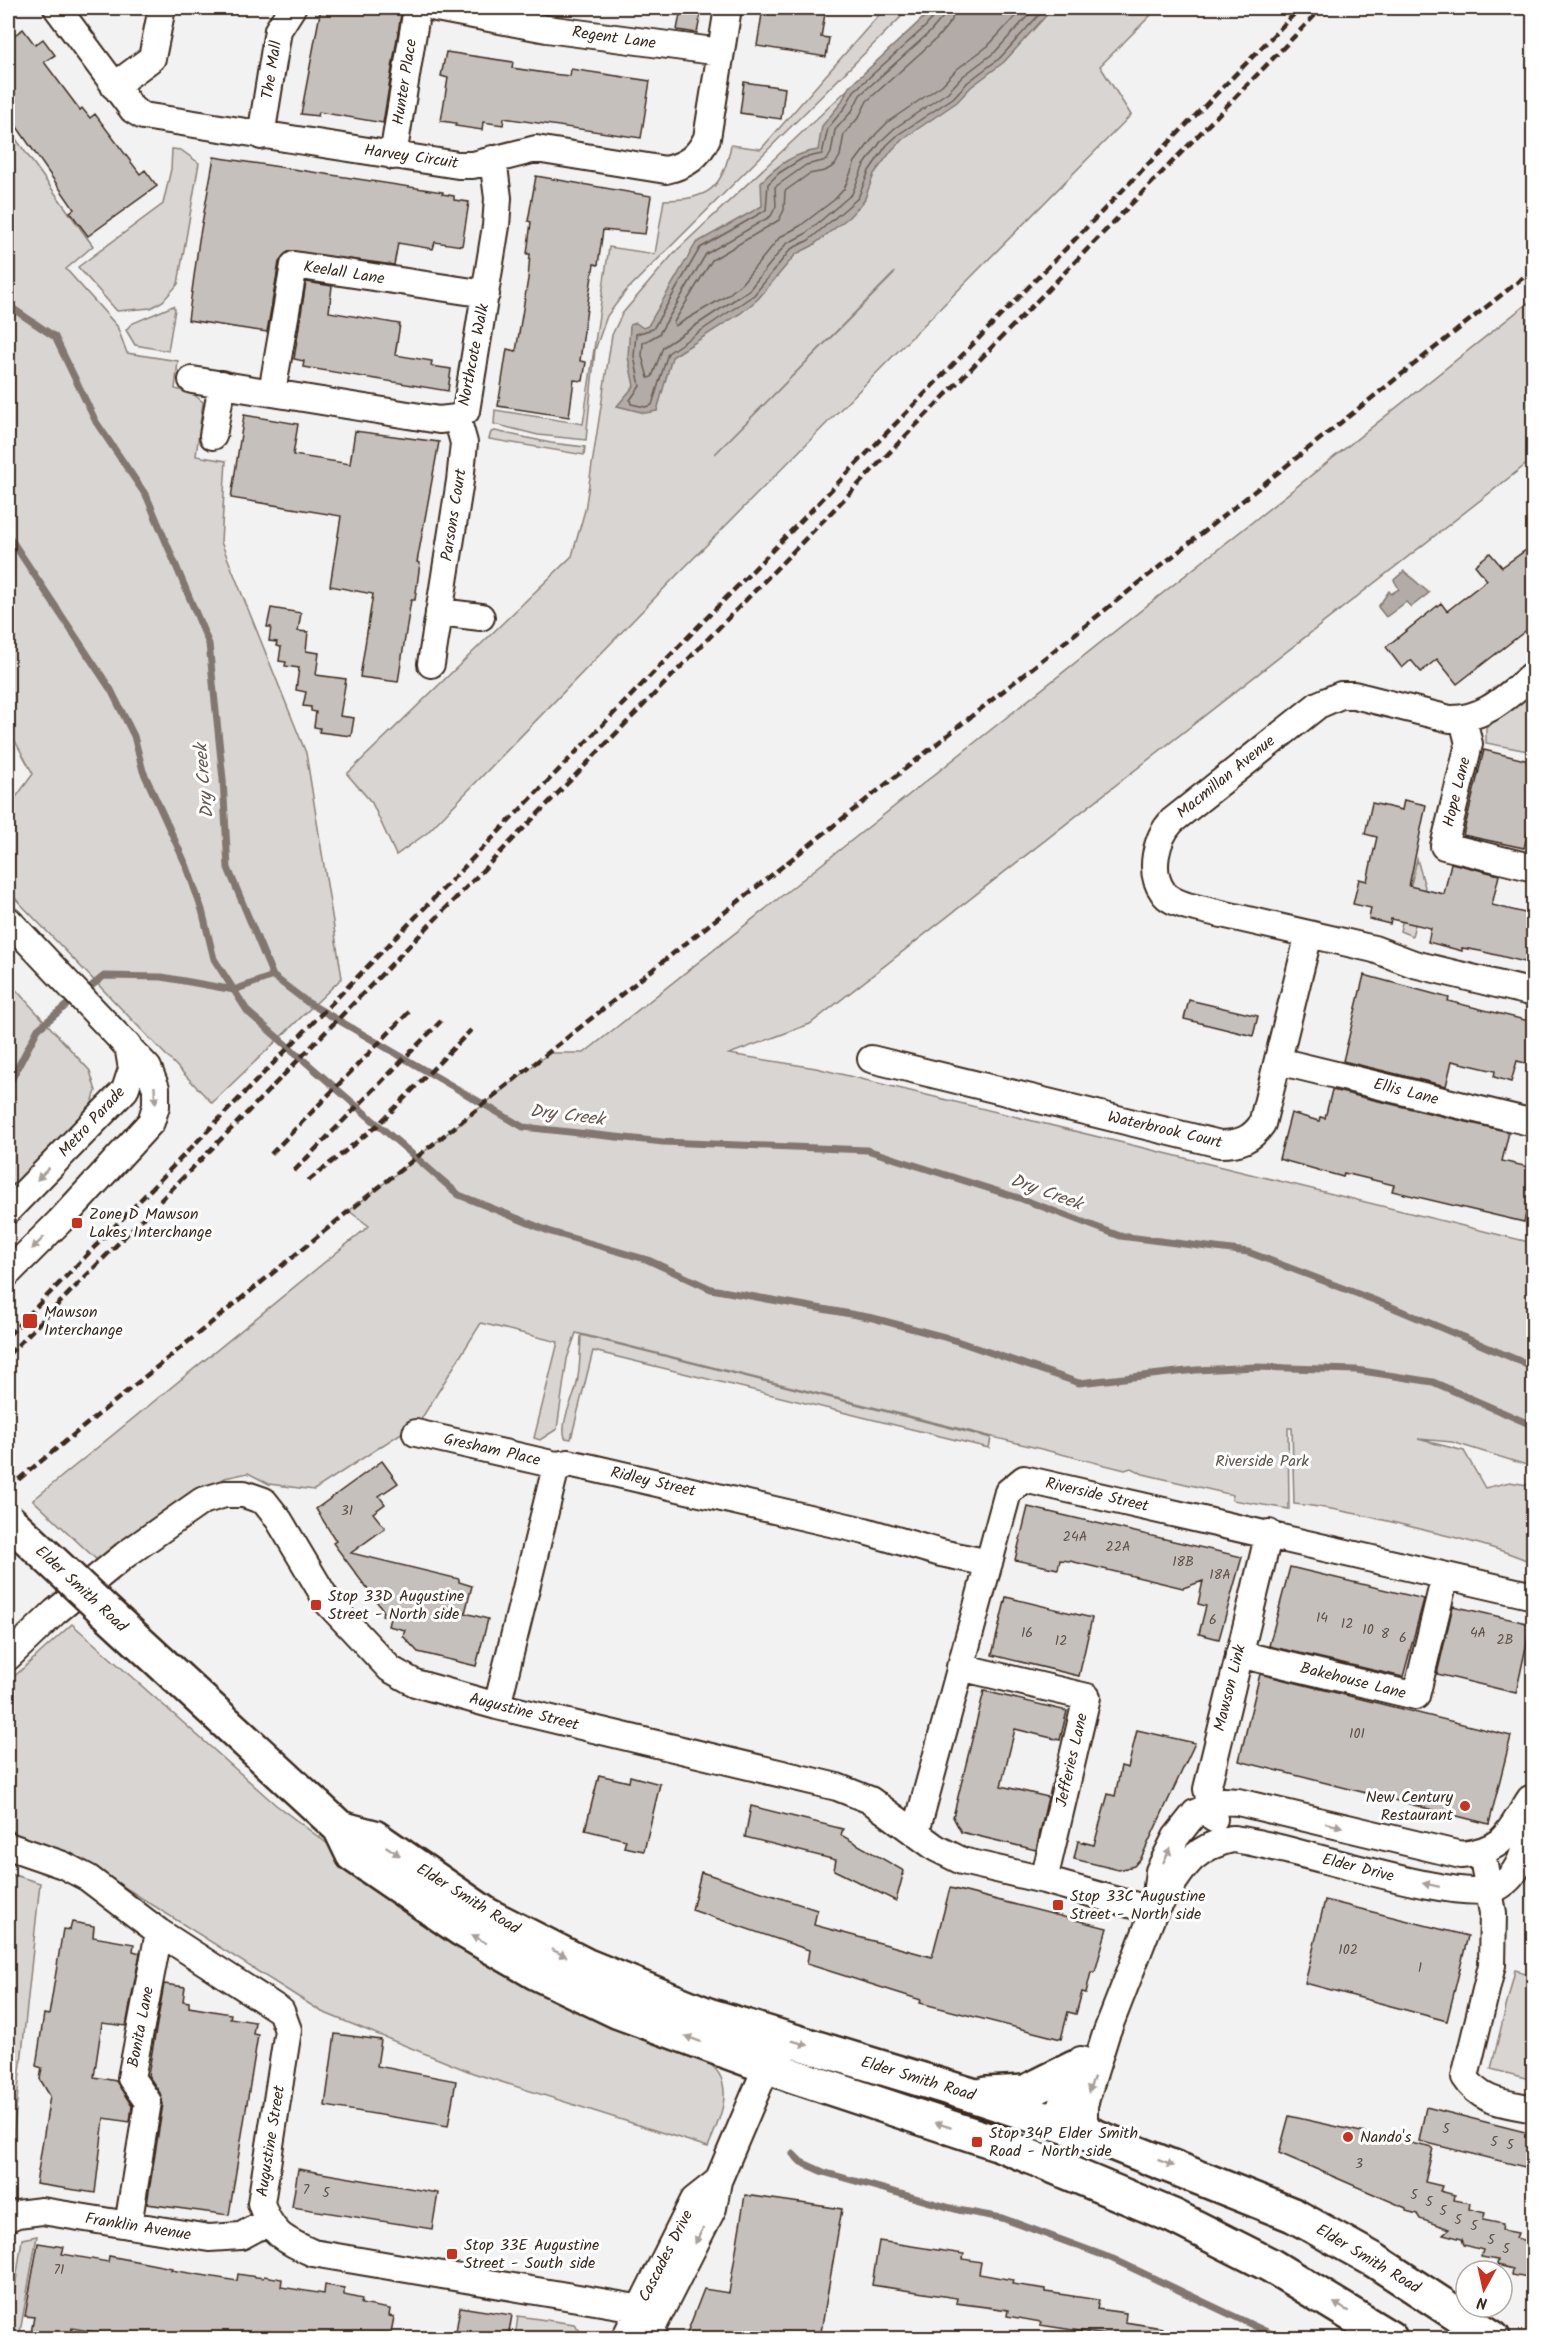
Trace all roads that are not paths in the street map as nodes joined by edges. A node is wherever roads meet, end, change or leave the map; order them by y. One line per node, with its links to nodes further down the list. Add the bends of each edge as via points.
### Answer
1 (57, 8): 8 (street, Harvey Circuit)
2 (162, 8): 8 (street, via 152,58)
3 (292, 8): 9 (street, The Mall, via 278,30)
4 (417, 8): 10 (street, Hunter Place)
5 (436, 8): 7 (street, Regent Lane, via 547,29)
6 (728, 8): 7 (street, Harvey Circuit)
7 (721, 52): 11 (street, Harvey Circuit, via 707,138 701,151 681,167 666,170 536,148)
8 (114, 86): 9 (street, Harvey Circuit, via 133,110 143,116)
9 (261, 136): 10 (street, Harvey Circuit)
10 (393, 156): 11 (street, Harvey Circuit, via 458,165)
11 (493, 159): 12 (street, Northcote Walk, via 498,212)
12 (486, 294): 15 (street, Keelall Lane, via 294,265); 16 (street, Northcote Walk, via 466,411)
13 (192, 380): 14 (street, Northcote Walk)
14 (222, 384): 15 (street, Northcote Walk); 17 (street)
15 (272, 392): 16 (street, Northcote Walk, via 439,420)
16 (458, 418): 18 (street, Parsons Court, via 464,443)
17 (213, 436)
18 (439, 612): 19 (street); 20 (street, Parsons Court)
19 (481, 617)
20 (431, 664)
21 (1533, 674): 22 (street, Macmillan Avenue, via 1488,711)
22 (1463, 719): 23 (street, Hope Lane, via 1469,744 1444,846); 25 (street, Macmillan Avenue, via 1354,695 1331,699 1308,712 1165,829 1156,876 1163,892 1172,900)
23 (1533, 868)
24 (10, 922): 27 (street)
25 (1309, 934): 26 (street, Macmillan Avenue); 29 (street, Waterbrook Court)
26 (1533, 993)
27 (128, 1045): 31 (street, Metro Parade, one-way to 31, via 132,1069 125,1090); 32 (street, one-way to 32, via 148,1068 156,1088 151,1122)
28 (871, 1059): 29 (street, Waterbrook Court, via 1220,1144 1245,1141 1262,1124)
29 (1278, 1060): 30 (street, Ellis Lane)
30 (1533, 1123)
31 (8, 1210)
32 (8, 1273)
33 (416, 1433): 34 (street, Gresham Place, via 556,1465)
34 (568, 1463): 37 (street, Ridley Street); 43 (street, via 555,1471)
35 (8, 1520): 46 (main road, Elder Smith Road, bridge)
36 (1269, 1533): 37 (street, Riverside Street, via 1024,1479 1008,1492); 38 (street, Riverside Street); 40 (street, Mawson Link)
37 (989, 1563): 42 (street, Riverside Street)
38 (1445, 1575): 39 (street, Riverside Street); 40 (street, Bakehouse Lane, via 1416,1696)
39 (1533, 1596)
40 (1239, 1654): 45 (street, Mawson Link, via 1207,1789)
41 (8, 1657): 43 (street, Augustine Street, via 55,1612 202,1501 225,1494 244,1494 264,1502 329,1604 390,1669 415,1683)
42 (960, 1667): 47 (street, Riverside Street); 51 (street, Jefferies Lane, via 1087,1697)
43 (497, 1706): 47 (street, Augustine Street, via 837,1787 870,1800)
44 (1532, 1792): 50 (street, via 1503,1840); 52 (street, via 1529,1828 1516,1869 1509,1879)
45 (1209, 1805): 48 (street, Mawson Link); 50 (street, one-way to 50, via 1238,1802 1461,1855); 53 (street, Elder Drive, one-way to 45, via 1160,1871 1176,1837 1186,1821)
46 (340, 1828): 55 (main road, Elder Smith Road, one-way to 55, via 374,1837 486,1915 539,1943); 57 (main road, Elder Smith Road, one-way to 46, via 619,2012 535,1972 461,1929 353,1855)
47 (915, 1832): 51 (street, Augustine Street, via 962,1861)
48 (1222, 1841): 52 (street, Elder Drive, one-way to 48, via 1436,1887 1251,1842); 53 (street, Elder Drive, via 1193,1857)
49 (8, 1846): 54 (street, Augustine Street, via 88,1878)
50 (1482, 1853): 52 (street)
51 (1044, 1880): 53 (street, Augustine Street)
52 (1489, 1889): 60 (street, via 1493,1913 1492,1965 1465,2077 1473,2090 1485,2098)
53 (1154, 1911): 56 (street, Elder Drive)
54 (159, 1932): 65 (street, Augustine Street, via 281,2011 285,2020 286,2048 261,2203); 66 (street, Bonita Lane, via 131,2078 148,2102)
55 (708, 2015): 57 (main road, via 726,2033 762,2051); 59 (main road, Elder Smith Road, one-way to 59)
56 (1106, 2034): 58 (street, Elder Drive); 62 (street, Elder Drive, one-way to 62, via 1084,2105 1084,2121)
57 (768, 2066): 63 (main road, Elder Smith Road, one-way to 57, via 997,2143); 67 (street, Cascades Drive, via 718,2181 694,2200)
58 (1074, 2067): 59 (main road, via 1026,2092); 61 (street, Elder Drive)
59 (972, 2095): 61 (main road, Elder Smith Road)
60 (1533, 2109)
61 (1055, 2123): 62 (main road, Elder Smith Road); 63 (main road, via 1060,2139 1075,2153)
62 (1092, 2135): 71 (main road, Elder Smith Road, one-way to 71, via 1314,2225)
63 (1173, 2216): 70 (main road, Elder Smith Road, one-way to 63, via 1270,2265)
64 (8, 2218): 66 (street, Franklin Avenue, via 42,2211)
65 (267, 2222): 66 (street, Franklin Avenue, via 241,2236 209,2238); 67 (street, Augustine Street, via 285,2241 312,2253)
66 (128, 2225)
67 (650, 2310): 68 (street, Cascades Drive); 69 (street, Cascades Drive)
68 (625, 2338)
69 (647, 2338)
70 (1390, 2338)
71 (1493, 2338)

